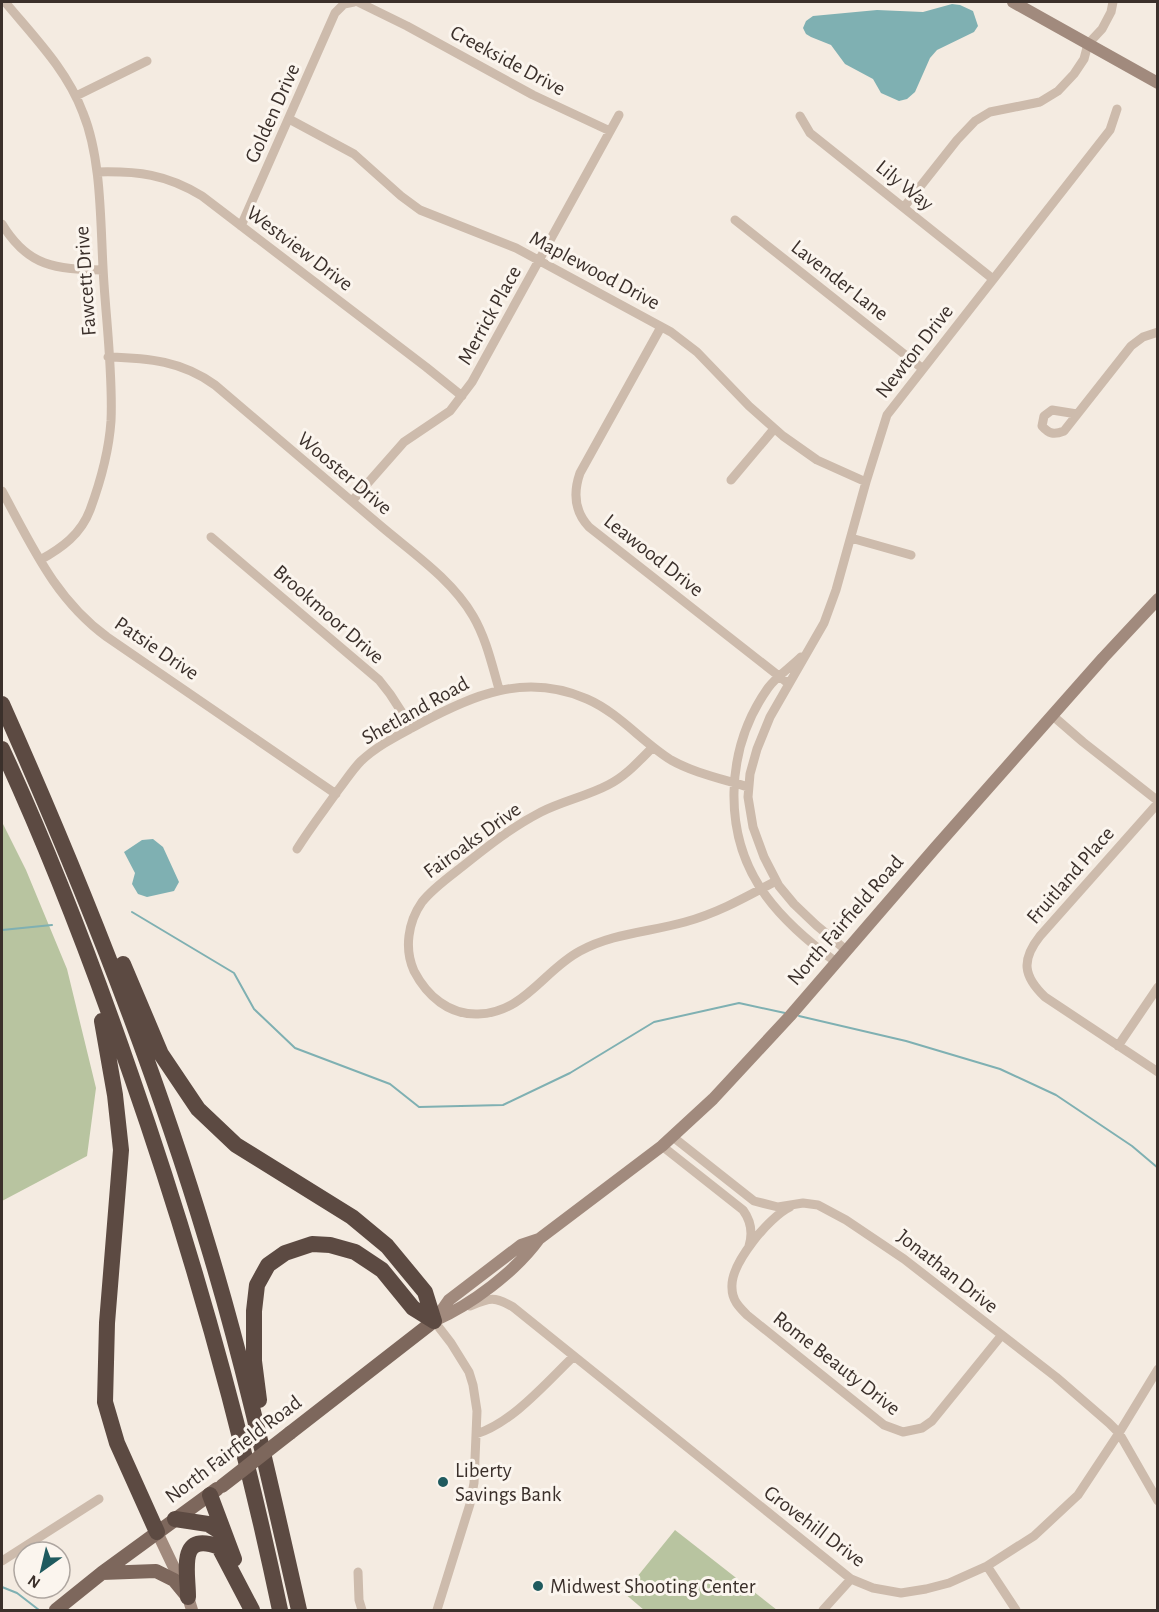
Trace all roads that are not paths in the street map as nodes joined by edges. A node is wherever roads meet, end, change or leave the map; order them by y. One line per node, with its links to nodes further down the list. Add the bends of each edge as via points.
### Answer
1 (5, 2): 9 (street, Fawcett Drive, via 62,71)
2 (356, 2): 5 (street, Creekside Drive, via 344,4); 14 (street, Creekside Drive)
3 (1013, 2): 6 (main road)
4 (1113, 2): 6 (street, via 1102,29)
5 (335, 13): 13 (street, Golden Drive)
6 (1088, 44): 8 (main road); 16 (street, via 1084,59 1059,92 1040,102 990,112 975,121)
7 (147, 62): 9 (street)
8 (1158, 83)
9 (76, 96): 15 (street, Fawcett Drive, via 90,134)
10 (1117, 109): 22 (street, Newton Drive, via 1110,130)
11 (619, 115): 14 (street, Merrick Place)
12 (800, 116): 16 (street, Lily Way, via 810,133)
13 (289, 119): 19 (street, Golden Drive); 20 (street, Maplewood Drive, via 354,154 420,210)
14 (610, 131): 20 (street, Merrick Place)
15 (97, 172): 19 (street, Westview Drive, via 163,177 202,196); 21 (street, Fawcett Drive)
16 (904, 207): 22 (street, Lily Way)
17 (735, 220): 26 (street, Lavender Lane)
18 (2, 224): 21 (street, via 19,246 41,263 67,269)
19 (241, 226): 27 (street, Westview Drive)
20 (540, 260): 23 (street, Maplewood Drive); 27 (street, Merrick Place)
21 (103, 270): 25 (street, Fawcett Drive)
22 (993, 279): 26 (street, Newton Drive)
23 (661, 327): 29 (street, Maplewood Drive, via 697,352); 40 (street, Leawood Drive, via 580,473 575,492 577,507 589,527)
24 (1158, 332): 28 (street, via 1131,346)
25 (108, 357): 33 (street, Wooster Drive, via 161,360 200,375); 37 (street, Fawcett Drive, via 110,429 90,511 69,541)
26 (923, 369): 31 (street, Newton Drive, via 887,415)
27 (462, 396): 33 (street, Merrick Place, via 444,416 404,442)
28 (1077, 414)
29 (774, 429): 30 (street); 31 (street, Maplewood Drive, via 817,460)
30 (731, 480)
31 (866, 482): 35 (street, Newton Drive)
32 (2, 491): 37 (street, Patsie Drive)
33 (352, 501): 42 (street, Wooster Drive, via 462,600 485,642)
34 (211, 537): 45 (street, Brookmoor Drive, via 379,680)
35 (851, 538): 36 (street); 39 (street, Newton Drive, via 824,623)
36 (911, 555)
37 (40, 560): 50 (street, Patsie Drive, via 60,592 96,628)
38 (1156, 605): 44 (main road, North Fairfield Road)
39 (807, 651): 40 (street, Newton Drive); 41 (street, Newton Drive)
40 (780, 677): 41 (street, Leawood Drive); 48 (street, Newton Drive, via 769,686 748,724)
41 (789, 684): 49 (street, Newton Drive, via 762,736)
42 (499, 689): 45 (street, Shetland Road); 46 (street, Shetland Road, via 550,688 587,699)
43 (2, 704): 52 (highway)
44 (1053, 716): 51 (street); 57 (main road, North Fairfield Road)
45 (412, 728): 50 (street, Shetland Road, via 362,760)
46 (653, 747): 48 (street, Shetland Road, via 677,763); 55 (street, Fairoaks Drive, via 611,784 554,806 512,829 429,894 414,917 409,942 412,967 426,990 440,1003 459,1012 477,1014 504,1009 584,949 627,934 705,916)
47 (2, 749): 56 (highway)
48 (734, 783): 49 (street, Shetland Road); 55 (street, Newton Drive, via 739,838)
49 (748, 787): 54 (street, Newton Drive, via 753,827)
50 (336, 794): 53 (street, Shetland Road)
51 (1158, 802): 60 (street, Fruitland Place, via 1033,944 1027,959 1029,978 1045,997)
52 (56, 826): 68 (highway, via 92,890 161,1054 198,1109 236,1145 352,1217 387,1246 425,1292); 74 (highway, via 115,971 164,1109 207,1242)
53 (297, 849)
54 (776, 881): 55 (street, Fairoaks Drive); 57 (street, Newton Drive, via 808,918)
55 (761, 888): 58 (street, Newton Drive, via 797,931)
56 (79, 933): 79 (highway, via 107,1041 121,1150 105,1402 117,1443); 89 (highway, via 182,1229 218,1350)
57 (846, 950): 58 (main road, North Fairfield Road)
58 (836, 962): 62 (main road, North Fairfield Road, via 744,1066)
59 (1158, 987): 60 (street)
60 (1118, 1046): 61 (street)
61 (1158, 1072)
62 (673, 1137): 63 (main road, North Fairfield Road); 64 (street, Jonathan Drive, via 754,1201)
63 (662, 1146): 65 (main road, North Fairfield Road); 66 (street, via 743,1210 751,1230)
64 (792, 1206): 66 (street, Rome Beauty Drive, via 775,1217); 69 (street, Jonathan Drive, via 815,1204 846,1220 904,1259)
65 (539, 1239): 67 (main road, North Fairfield Road, via 528,1254); 68 (main road, North Fairfield Road, via 521,1245 449,1300)
66 (748, 1250): 69 (street, Rome Beauty Drive, via 732,1281 739,1308 845,1396 893,1430 914,1431 932,1420)
67 (457, 1311): 68 (main road, North Fairfield Road); 70 (street, Grovehill Drive, via 488,1299 500,1299)
68 (434, 1321): 73 (street, via 469,1372 476,1400); 74 (highway, via 413,1308 382,1270 355,1252 312,1244 285,1253 268,1265 257,1285 254,1361); 75 (main road, North Fairfield Road, bridge)
69 (1001, 1336): 72 (street, Jonathan Drive)
70 (573, 1357): 73 (street, via 507,1418); 85 (street, Grovehill Drive)
71 (1158, 1369): 72 (street, Grovehill Drive)
72 (1119, 1433): 77 (street, Jonathan Drive); 82 (street, Grovehill Drive, via 1078,1495 1034,1536)
73 (476, 1434): 92 (street, via 470,1504)
74 (271, 1485): 90 (highway)
75 (216, 1490): 78 (main road, North Fairfield Road); 80 (highway)
76 (99, 1500): 81 (street)
77 (1158, 1501)
78 (175, 1519): 79 (main road, North Fairfield Road); 80 (highway, via 208,1524)
79 (157, 1532): 84 (main road, North Fairfield Road); 86 (main road)
80 (225, 1534): 88 (highway)
81 (2, 1561)
82 (987, 1566): 85 (street, Grovehill Drive, via 949,1583 901,1593); 94 (street)
83 (358, 1572): 91 (street)
84 (102, 1573): 86 (main road, via 156,1571 174,1580); 87 (main road, North Fairfield Road)
85 (851, 1579): 93 (street)
86 (190, 1604): 88 (highway, via 188,1551 196,1543 207,1542 219,1547)
87 (56, 1611)
88 (252, 1611)
89 (280, 1611)
90 (299, 1611)
91 (362, 1611)
92 (436, 1611)
93 (823, 1611)
94 (1016, 1611)

